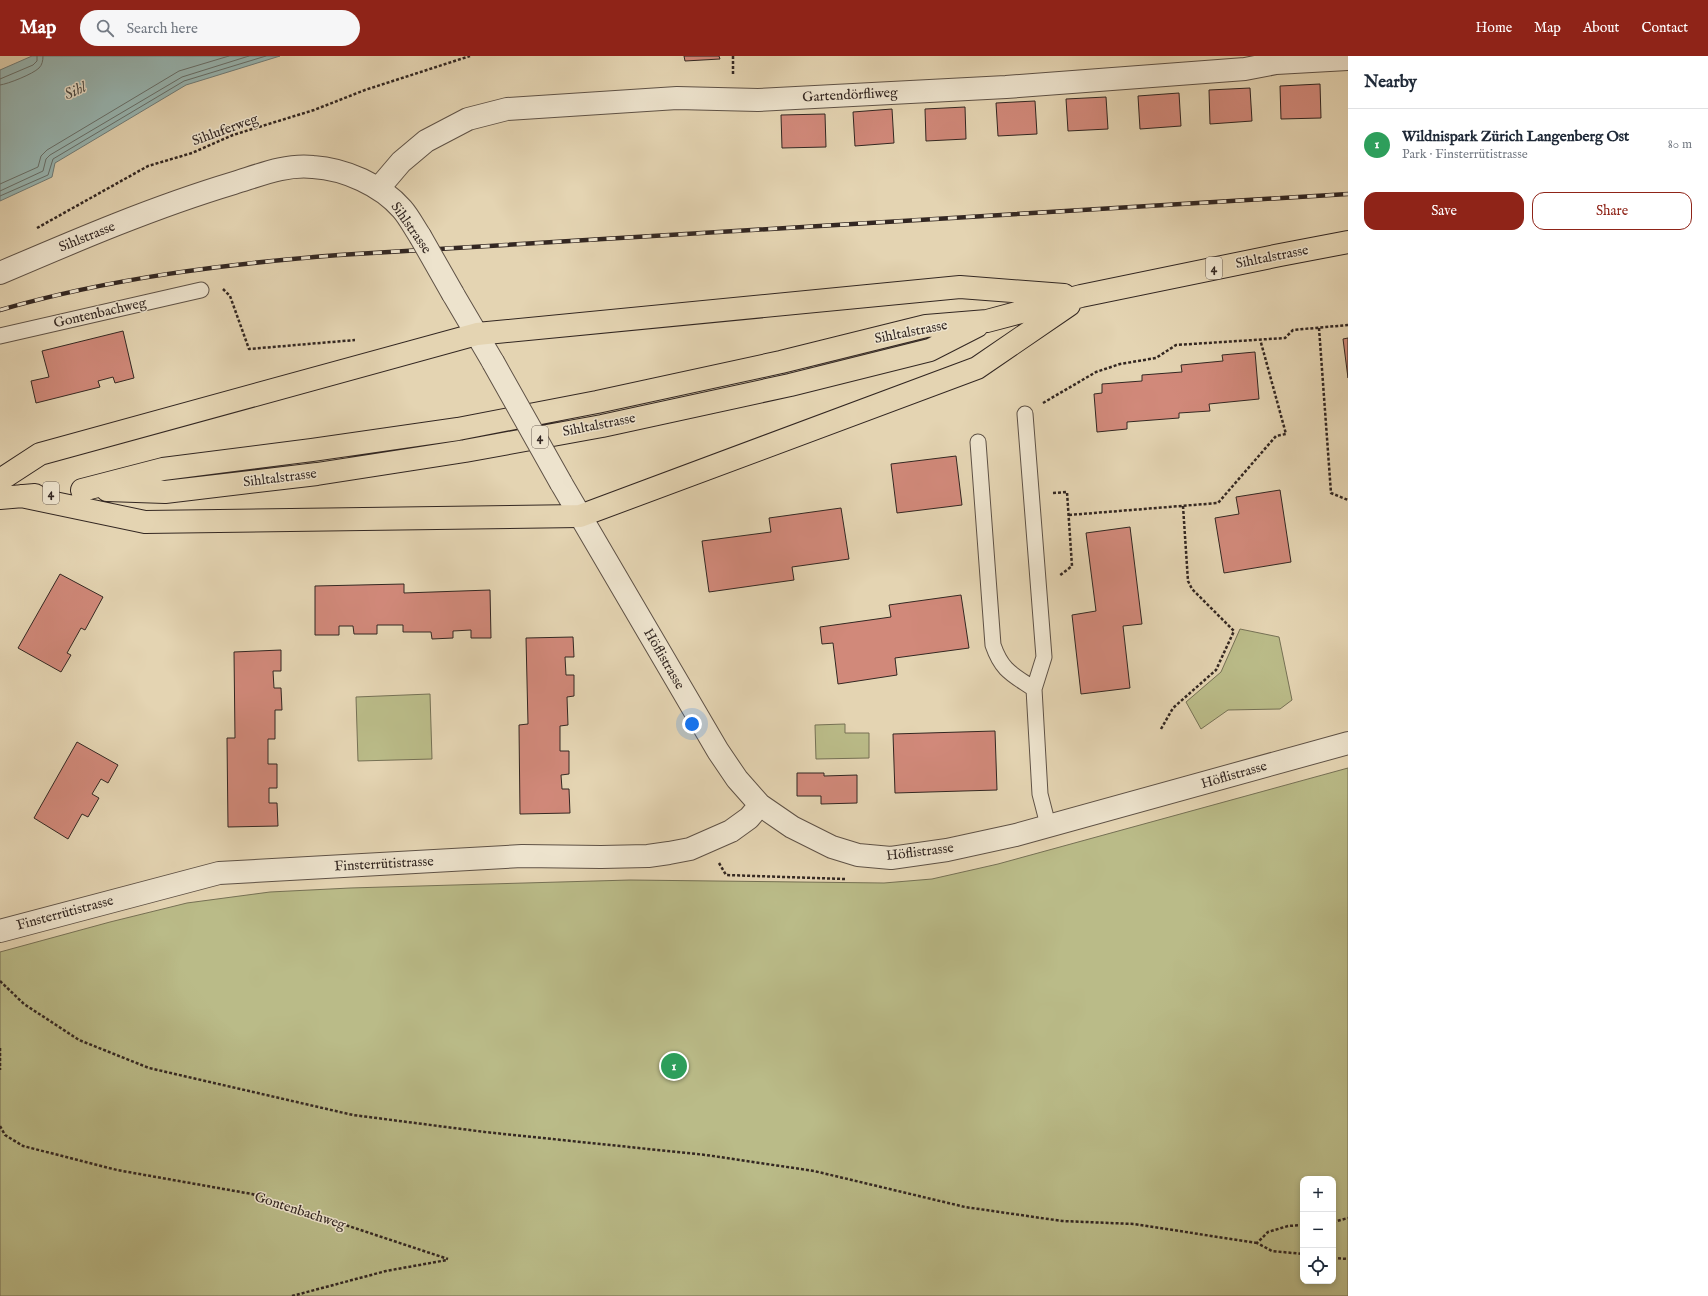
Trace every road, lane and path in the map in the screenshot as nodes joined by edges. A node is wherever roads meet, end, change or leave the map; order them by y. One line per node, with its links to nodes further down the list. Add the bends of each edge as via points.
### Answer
1 (470, 56): 4 (path, Sihluferweg, via 364,90 314,110 233,135 192,153 148,166)
2 (1348, 59): 3 (street, Gartendörfliweg, via 1006,87 758,100 676,98 507,110 468,119 426,141 400,162)
3 (378, 189): 6 (street, Sihlstrasse, via 358,178 315,167 295,166 274,170 212,189 92,234); 11 (street, Sihlstrasse, bridge, via 401,209 420,236)
4 (31, 231)
5 (1348, 242): 8 (main road, Sihltalstrasse / 4)
6 (0, 273)
7 (201, 290): 12 (lane, Gontenbachweg); 13 (path, via 217,288 225,290 230,296 249,349)
8 (1081, 296): 11 (main road, via 960,287); 19 (main road, Sihltalstrasse / 4, via 987,321 930,350 790,385 465,451 310,475 165,492 82,490); 23 (main road, via 977,368)
9 (1348, 325): 10 (path)
10 (1319, 328): 14 (path, via 1294,330 1285,338); 20 (path, via 1331,493)
11 (477, 334): 17 (main road, via 40,454); 23 (street, Sihlstrasse, bridge)
12 (0, 336)
13 (358, 339)
14 (1260, 339): 15 (path, via 1176,345 1156,358 1120,364 1096,372); 21 (path, via 1286,434 1276,436 1218,503)
15 (1025, 414): 18 (lane)
16 (978, 442): 25 (lane, via 993,645 998,659 1006,670)
17 (0, 480)
18 (1032, 494): 22 (path, via 1067,492); 24 (lane)
19 (11, 497): 23 (main road, via 145,522)
20 (1348, 500)
21 (1182, 506): 22 (path); 26 (path, via 1188,581 1192,589 1234,631 1216,670 1173,708)
22 (1069, 515): 24 (path, via 1072,566 1054,580)
23 (580, 516): 28 (street, Höflistrasse, via 718,751 737,779)
24 (1038, 582): 25 (lane, via 1044,657)
25 (1034, 688): 29 (lane, via 1040,794)
26 (1161, 729)
27 (1348, 743): 29 (street, Höflistrasse)
28 (760, 805): 29 (street, Höflistrasse, via 792,827 832,847 858,855 891,858 947,850); 30 (street, Finsterrütistrasse, via 749,818 731,831)
29 (1048, 825)
30 (708, 842): 31 (path, via 726,875); 32 (street, Finsterrütistrasse, via 690,849 648,856 522,856 219,873)
31 (847, 879)
32 (0, 931)
33 (0, 981): 40 (path, via 24,1004 79,1040 150,1068 352,1115 485,1132 706,1154 814,1171 965,1207 1062,1221 1134,1224)
34 (0, 1048): 35 (path)
35 (0, 1070)
36 (0, 1126): 44 (path, Gontenbachweg, via 5,1135 23,1146 117,1170 252,1194 448,1259 386,1271)
37 (1348, 1218): 38 (path)
38 (1336, 1221)
39 (1300, 1225): 40 (path, via 1268,1232)
40 (1257, 1243): 41 (path, via 1272,1250)
41 (1300, 1254)
42 (1336, 1258): 43 (path)
43 (1348, 1259)
44 (292, 1296)

